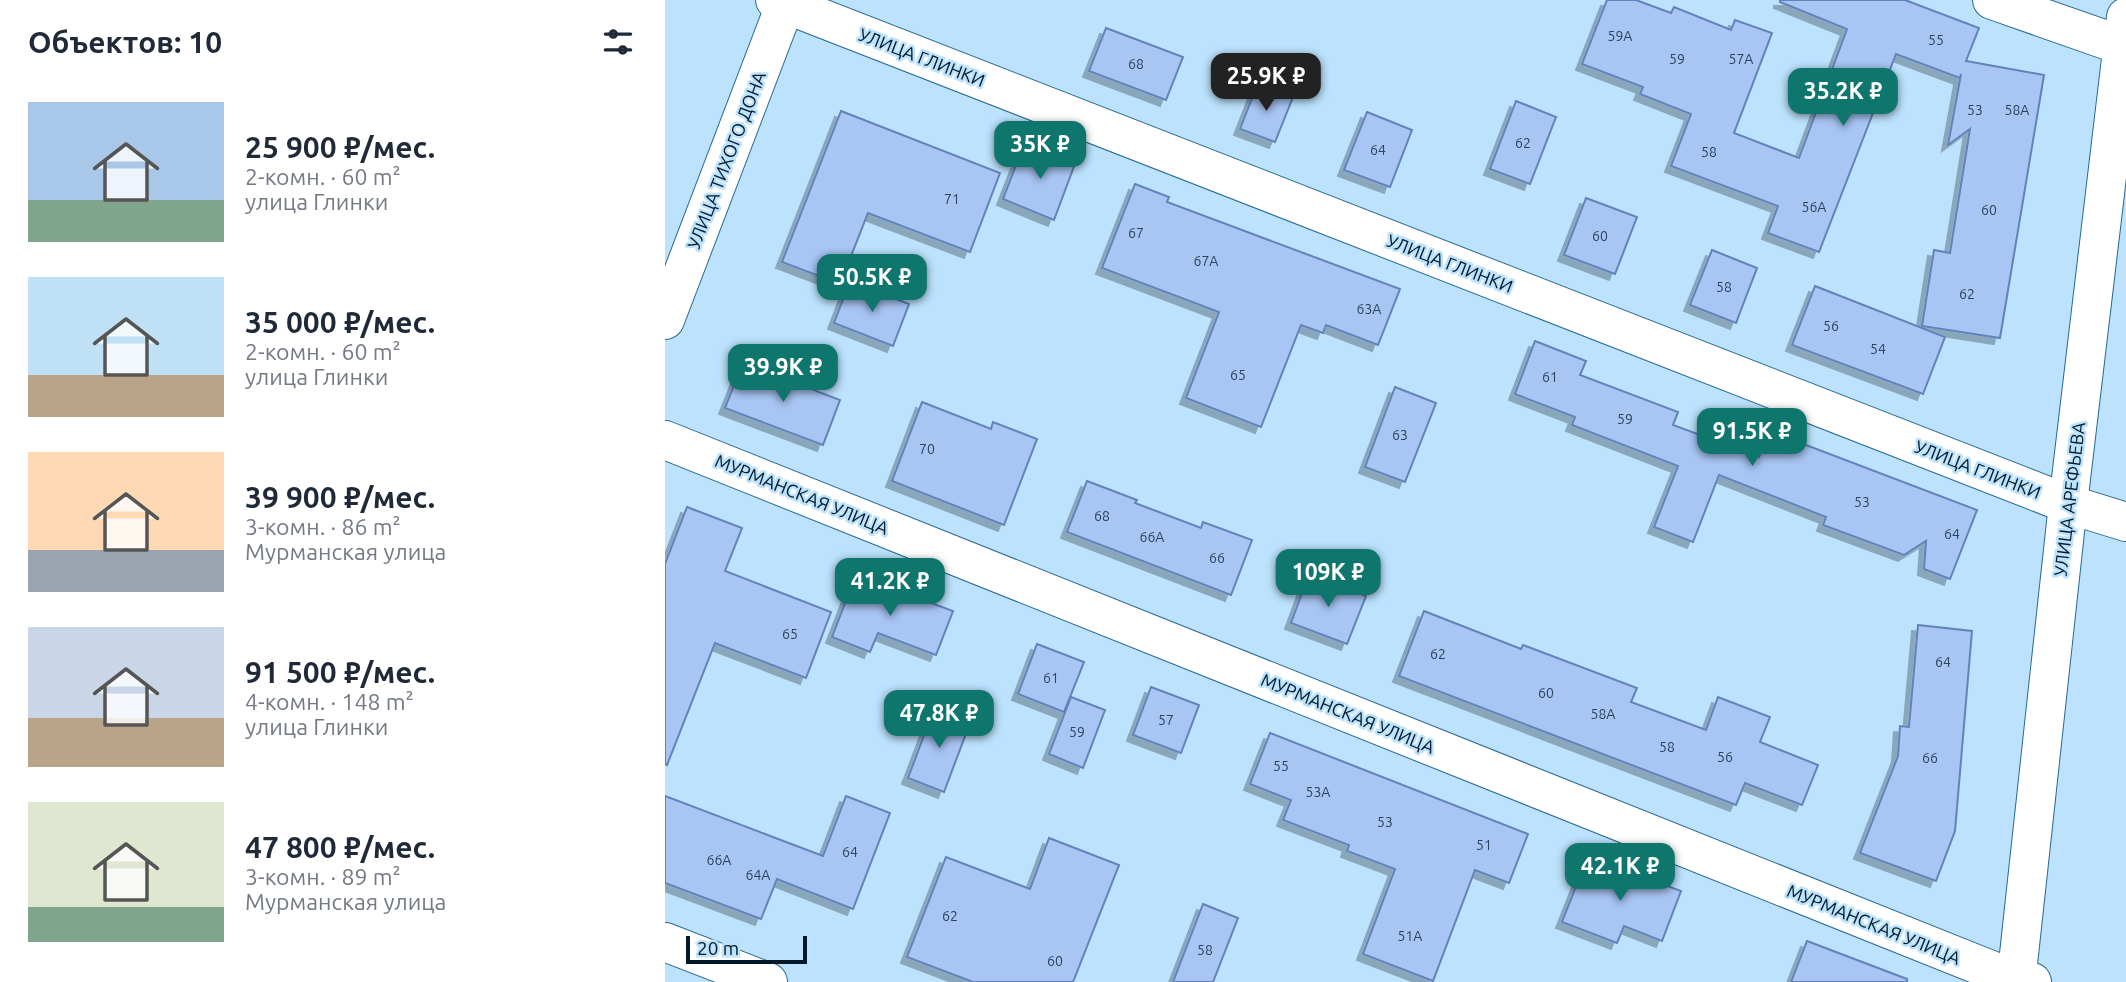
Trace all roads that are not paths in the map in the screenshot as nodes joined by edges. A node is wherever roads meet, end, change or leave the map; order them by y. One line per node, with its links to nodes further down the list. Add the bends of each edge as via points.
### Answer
1 (1992, 0): 3 (street)
2 (782, 1): 4 (street, УЛИЦА ТИХОГО ДОНА); 6 (street, УЛИЦА ГЛИНКИ)
3 (2125, 37): 6 (street, УЛИЦА АРЕФЬЕВА)
4 (665, 320)
5 (665, 440): 9 (street, МУРМАНСКАЯ УЛИЦА)
6 (2067, 503): 7 (street, УЛИЦА ГЛИНКИ); 9 (street, УЛИЦА АРЕФЬЕВА)
7 (2126, 522)
8 (665, 942): 10 (street)
9 (2021, 981)
10 (768, 982)

